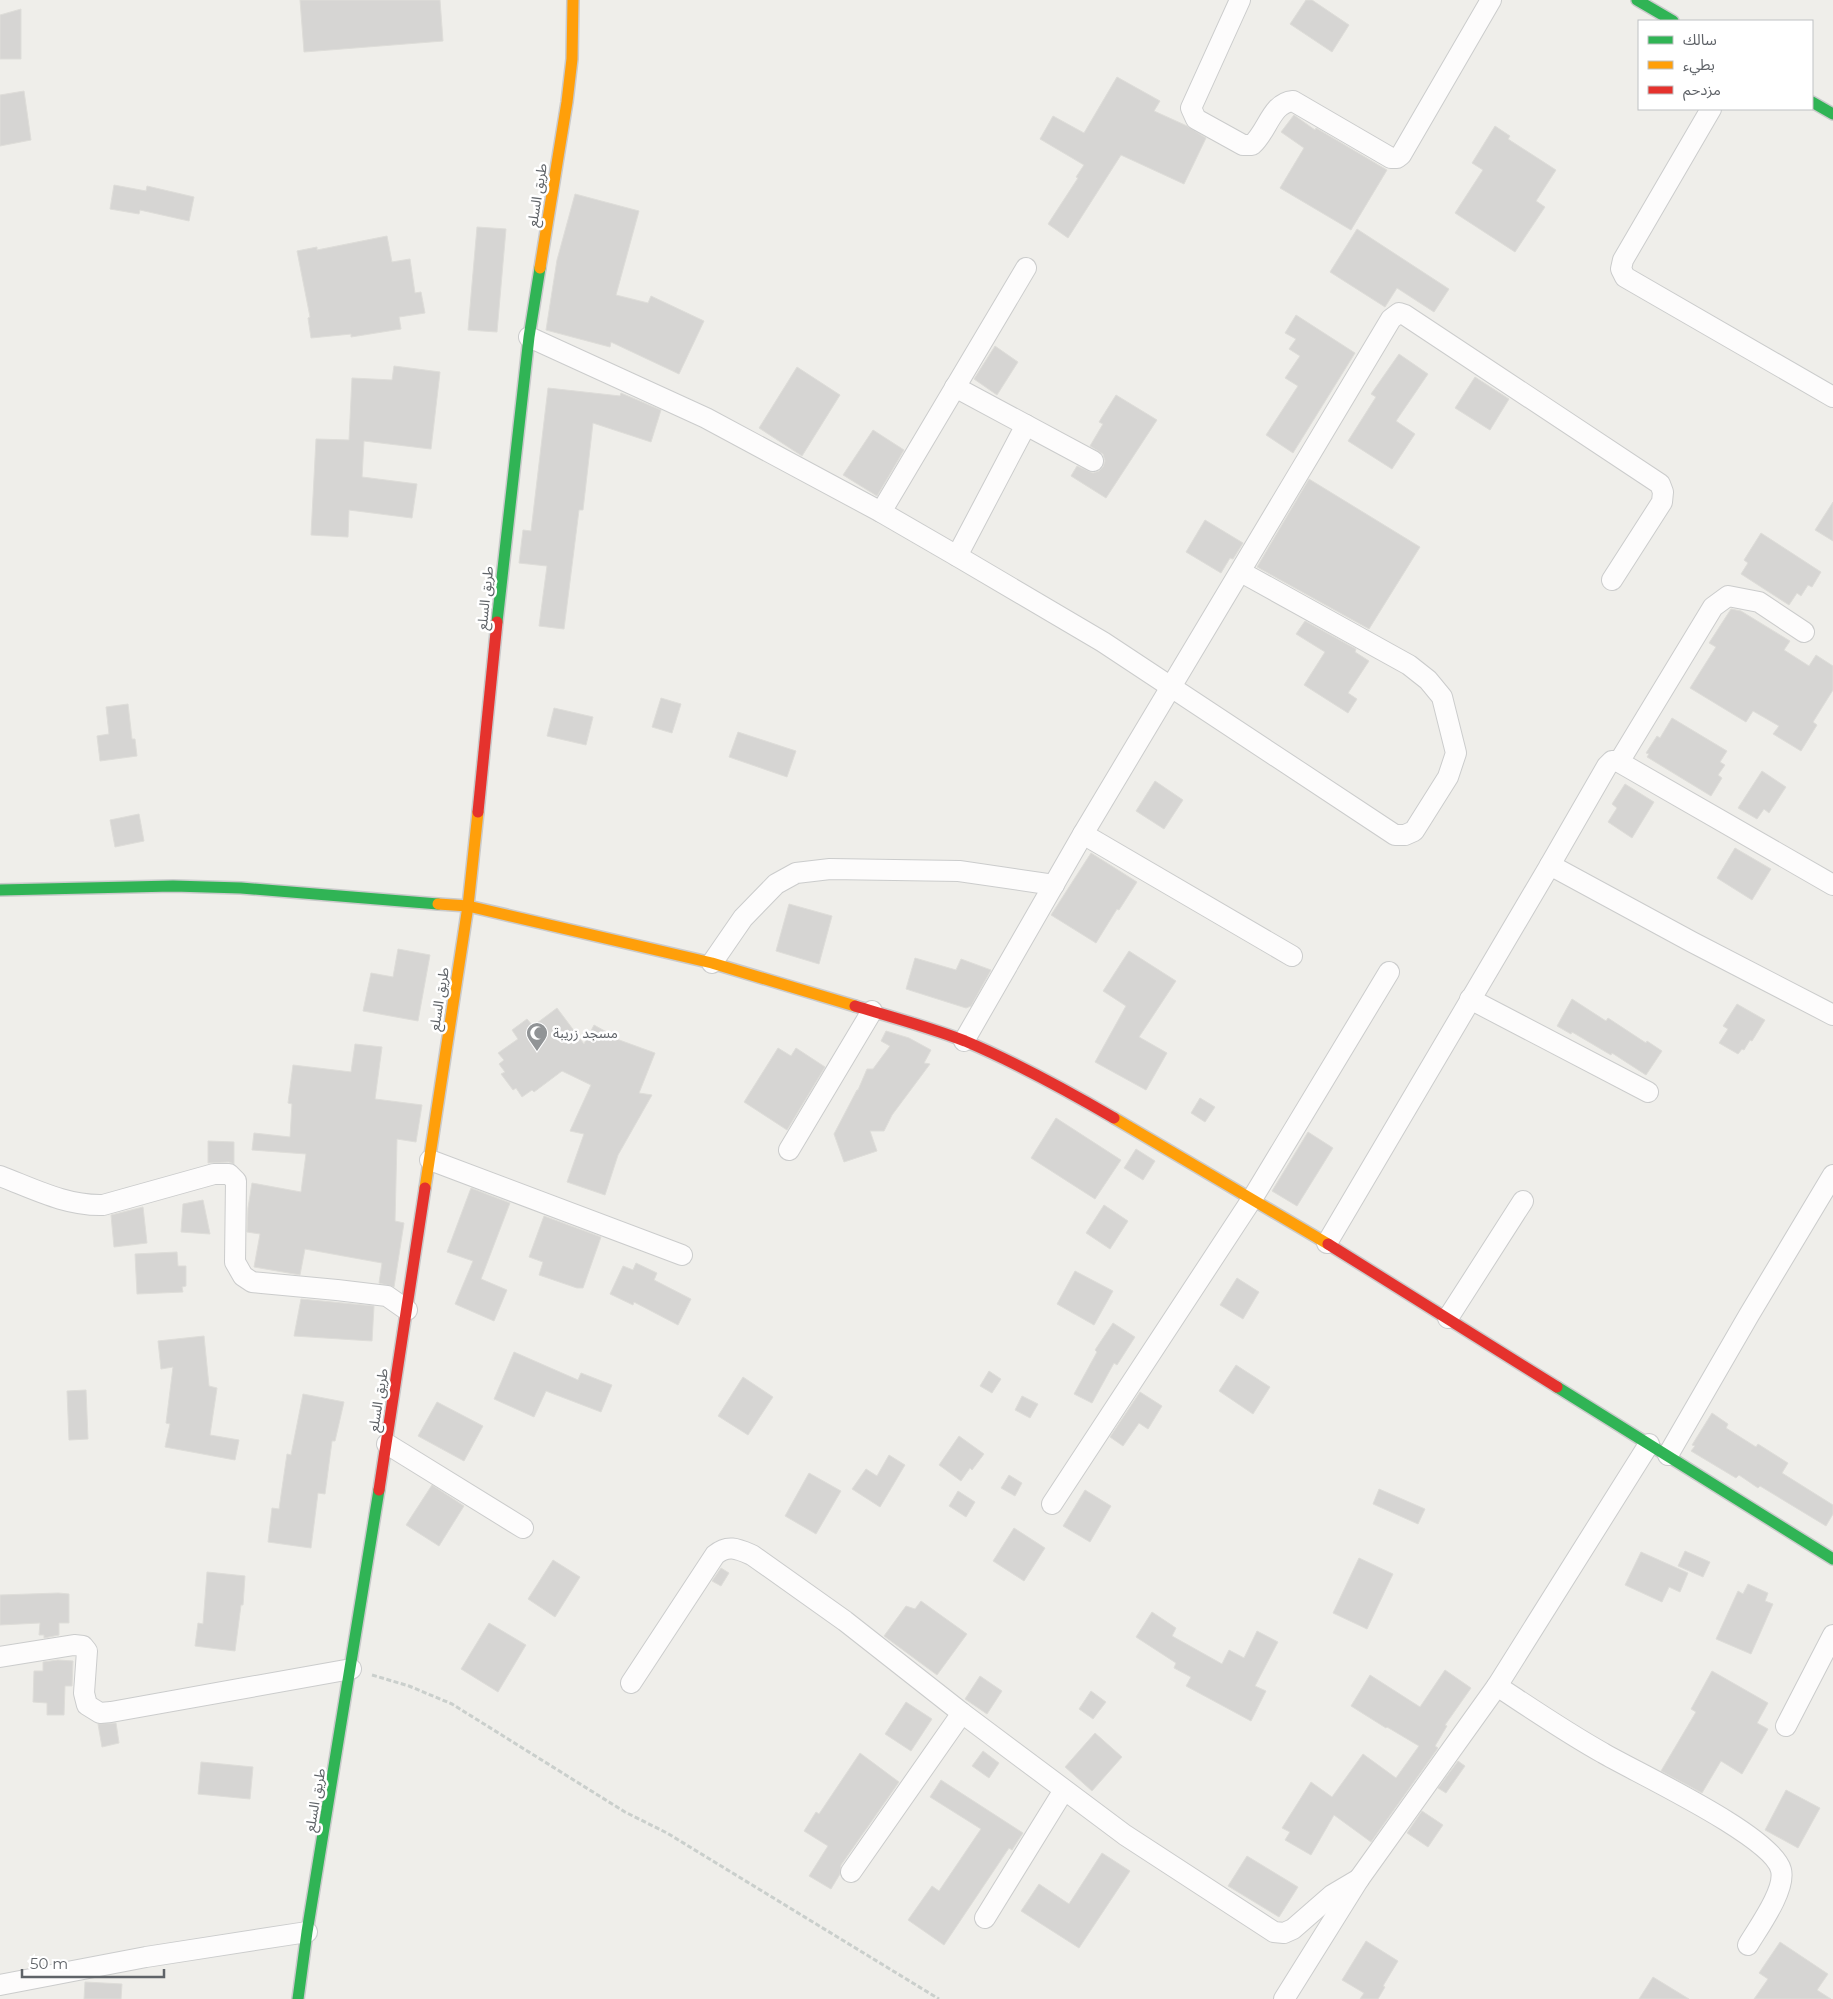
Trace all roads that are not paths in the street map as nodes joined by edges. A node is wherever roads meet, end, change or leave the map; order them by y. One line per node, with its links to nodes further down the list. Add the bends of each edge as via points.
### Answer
1 (573, 0): 10 (street, طريق السلع, via 567,102)
2 (1240, 0): 3 (street, via 1191,108 1196,119 1243,145 1252,145 1277,108 1284,102 1293,101 1391,158 1397,158)
3 (1492, 0)
4 (1636, 0): 5 (street)
5 (1671, 20)
6 (1813, 103): 8 (street)
7 (1710, 110): 12 (street, via 1623,260 1625,277)
8 (1833, 114)
9 (1026, 268): 11 (street)
10 (529, 337): 15 (street, via 706,418); 27 (street, طريق السلع)
11 (955, 387): 13 (street); 15 (street)
12 (1833, 398)
13 (1026, 425): 14 (street); 16 (street)
14 (1093, 461)
15 (881, 512): 16 (street)
16 (957, 556): 20 (street, via 1103,642)
17 (1241, 572): 18 (street, via 1391,319 1399,313 1660,484 1662,502); 20 (street); 20 (street, via 1409,665 1428,680 1442,697 1456,754 1448,777 1414,831 1395,835)
18 (1612, 580)
19 (1804, 632): 21 (street, via 1759,602 1728,596 1713,607)
20 (1171, 688): 22 (street)
21 (1618, 762): 23 (street, via 1612,761 1607,766); 25 (street)
22 (1084, 834): 24 (street); 28 (street)
23 (1550, 865): 31 (street); 33 (street)
24 (1054, 885): 29 (street, via 959,871 830,869 796,873 776,884 743,918); 34 (street)
25 (1833, 885)
26 (0, 890): 27 (street, via 173,886)
27 (468, 906): 29 (street); 37 (street, طريق السلع)
28 (1292, 956)
29 (712, 964): 32 (street)
30 (1389, 972): 40 (street)
31 (1470, 999): 35 (street); 42 (street)
32 (872, 1011): 34 (street); 36 (street)
33 (1833, 1015)
34 (964, 1042): 40 (street, via 1054,1083)
35 (1648, 1092)
36 (789, 1150)
37 (430, 1160): 43 (street); 44 (street, طريق السلع)
38 (1833, 1175): 48 (street)
39 (0, 1176): 44 (street, via 85,1206 103,1205 214,1174 229,1174 236,1181 235,1262 243,1276 262,1284 387,1296)
40 (1252, 1199): 42 (street); 49 (street)
41 (1524, 1201): 45 (street)
42 (1327, 1243): 45 (street)
43 (682, 1256)
44 (407, 1310): 46 (street, طريق السلع)
45 (1448, 1318): 47 (street)
46 (387, 1444): 50 (street); 54 (street, طريق السلع)
47 (1649, 1444): 48 (street); 56 (street)
48 (1668, 1455): 51 (street)
49 (1052, 1504)
50 (523, 1528)
51 (1833, 1559)
52 (1833, 1635): 58 (street)
53 (0, 1657): 54 (street, via 83,1646 88,1651 84,1693 87,1705 100,1713)
54 (351, 1669): 63 (street, طريق السلع)
55 (631, 1683): 57 (street, via 715,1554 729,1547 752,1555 846,1621)
56 (1497, 1686): 61 (street); 64 (street, via 1602,1753 1737,1827 1771,1854 1781,1871 1779,1893)
57 (962, 1713): 59 (street); 60 (street)
58 (1786, 1726)
59 (1064, 1790): 61 (street, via 1125,1835 1274,1932 1284,1933 1293,1929 1332,1895); 62 (street)
60 (851, 1872)
61 (1359, 1878): 67 (street)
62 (985, 1918)
63 (307, 1932): 65 (street, via 146,1957); 66 (street, طريق السلع)
64 (1748, 1946)
65 (0, 1985)
66 (298, 1999)
67 (1284, 1999)

